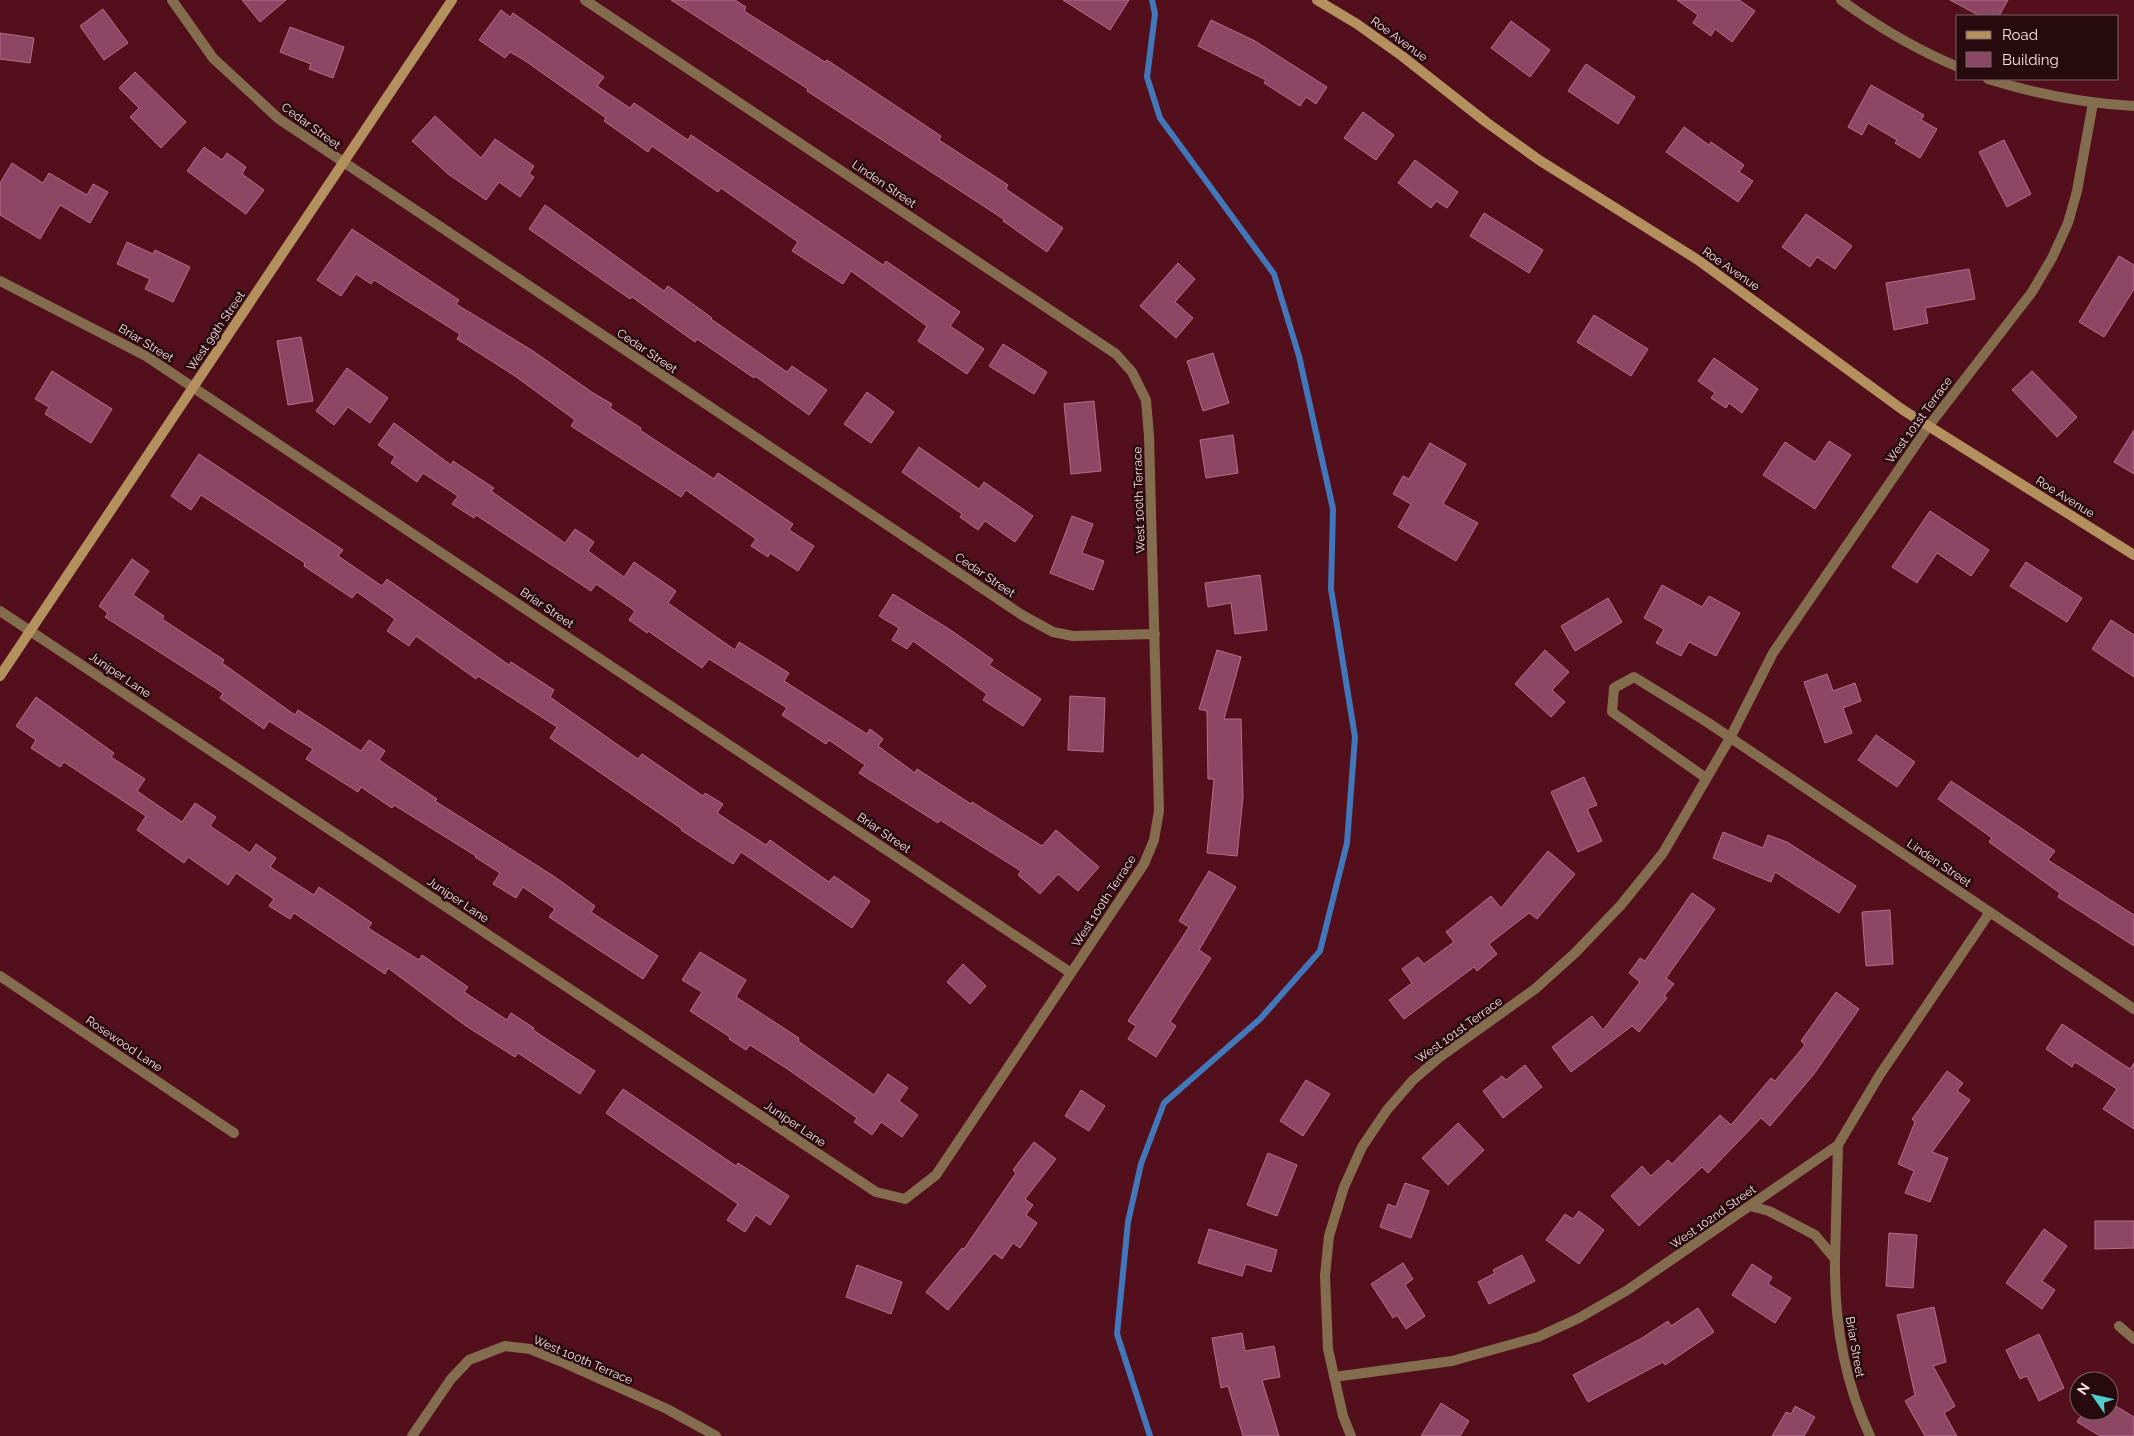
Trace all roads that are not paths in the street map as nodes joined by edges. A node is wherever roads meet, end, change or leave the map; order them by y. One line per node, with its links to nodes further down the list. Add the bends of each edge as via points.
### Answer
1 (172, 0): 10 (street, Cedar Street, via 213,58 239,84 279,119)
2 (452, 0): 10 (main road, West 99th Street)
3 (585, 0): 13 (street, Linden Street, via 1116,354 1132,372 1146,400)
4 (1317, 0): 14 (main road, Roe Avenue, via 1387,46 1539,160 1698,260)
5 (1841, 0): 6 (street, via 1914,48)
6 (1956, 66)
7 (1991, 80): 8 (street, via 2034,93)
8 (2093, 103): 9 (street); 14 (street, West 101st Terrace, via 2077,191 2068,223 2052,258 2032,292)
9 (2134, 106)
10 (343, 163): 12 (main road, West 99th Street); 18 (street, Cedar Street, via 1022,615 1053,632 1073,636)
11 (0, 281): 12 (street, Briar Street, via 113,338)
12 (194, 387): 17 (main road, West 99th Street); 23 (street, Briar Street)
13 (1146, 409): 18 (street, West 100th Terrace)
14 (1928, 426): 15 (main road, Roe Avenue); 20 (street, West 101st Terrace, via 1773,653)
15 (2134, 555)
16 (0, 611): 17 (street, Juniper Lane)
17 (30, 631): 19 (main road, West 99th Street); 28 (street, Juniper Lane, via 876,1192)
18 (1155, 634): 23 (street, West 100th Terrace, via 1159,811 1154,840 1144,864)
19 (0, 676)
20 (1730, 738): 21 (street, West 101st Terrace); 21 (street, via 1634,676 1614,688 1612,712); 22 (street, Linden Street)
21 (1706, 778): 33 (street, West 101st Terrace, via 1662,853 1621,905 1535,989 1413,1080 1387,1110 1362,1147 1344,1187 1329,1236 1325,1326)
22 (1990, 912): 25 (street, Linden Street); 27 (street, West 102nd Street, via 1879,1076)
23 (1071, 973): 28 (street, West 100th Terrace, via 936,1175)
24 (0, 976): 26 (street, Rosewood Lane)
25 (2134, 1008)
26 (234, 1133)
27 (1838, 1145): 29 (street, West 102nd Street); 30 (street, Briar Street)
28 (905, 1199)
29 (1750, 1206): 30 (street, via 1769,1211 1815,1235); 33 (street, West 102nd Street, via 1626,1290 1538,1337 1452,1361)
30 (1835, 1259): 37 (street, Briar Street, via 1838,1338 1848,1379)
31 (2119, 1326): 32 (street)
32 (2134, 1340)
33 (1334, 1377): 36 (street, West 101st Terrace)
34 (412, 1436): 35 (street, West 100th Terrace, via 451,1379 469,1360 506,1346 530,1349 667,1409)
35 (716, 1436)
36 (1350, 1436)
37 (1870, 1436)

